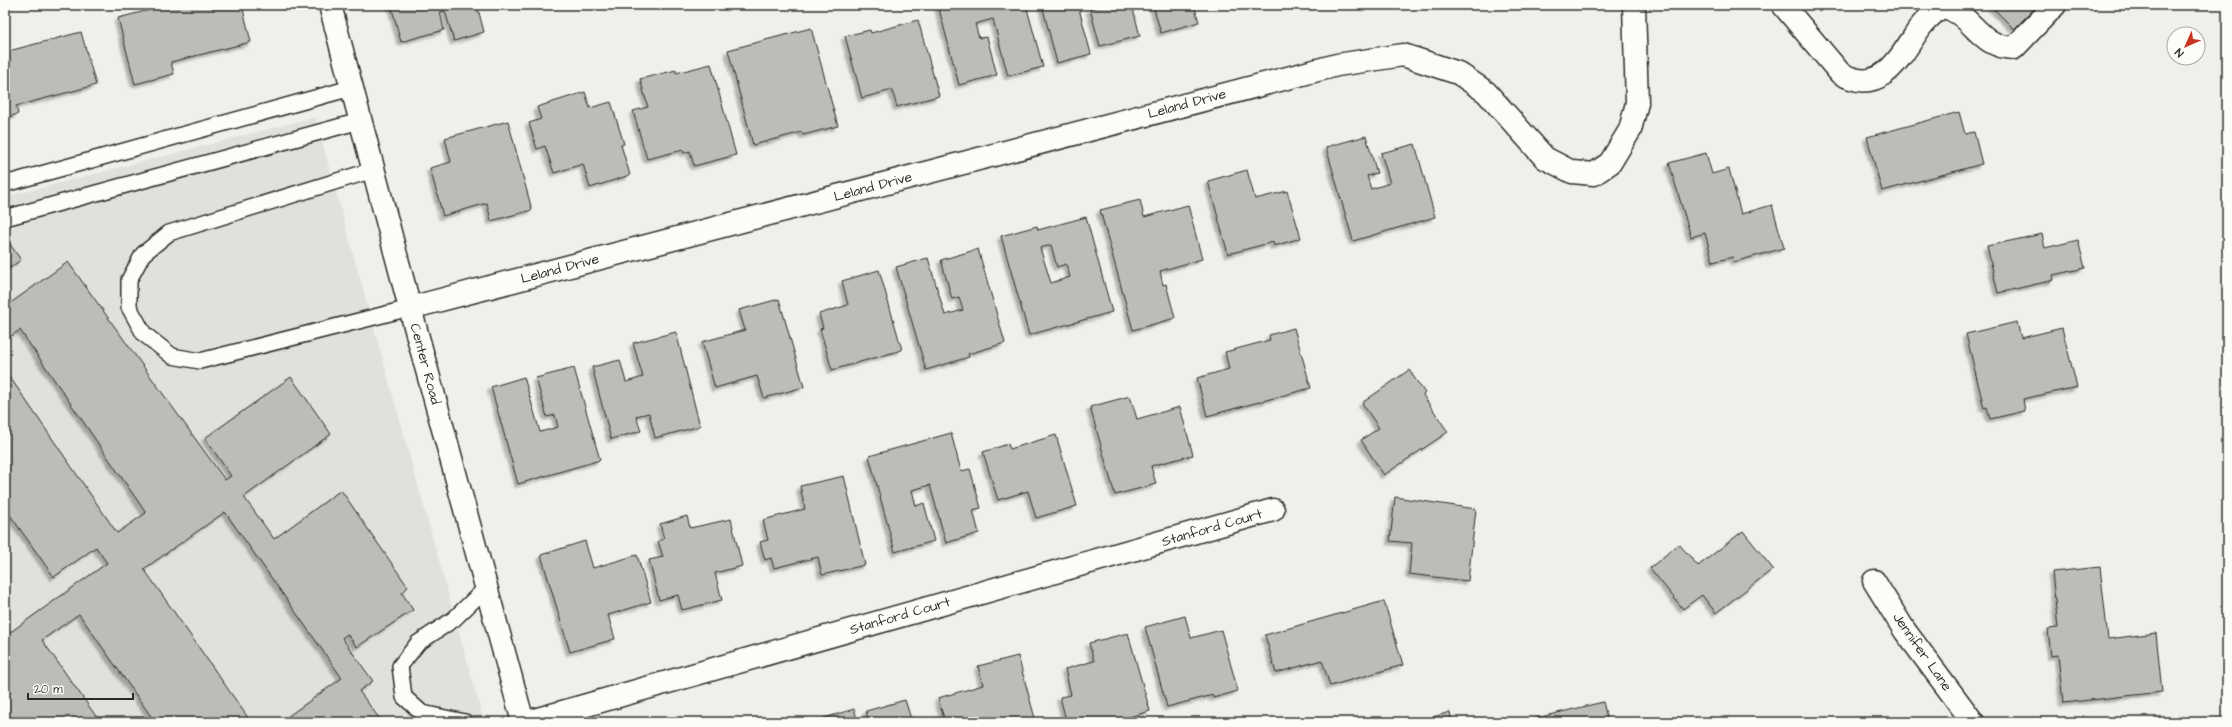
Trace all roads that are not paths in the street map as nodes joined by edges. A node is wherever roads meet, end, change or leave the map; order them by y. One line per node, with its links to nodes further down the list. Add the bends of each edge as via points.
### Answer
1 (330, 5): 5 (street, Center Road)
2 (1634, 5): 10 (street, Leland Drive, via 1637,103 1630,130 1610,163 1594,174 1572,172 1545,158 1486,92 1458,73 1403,55 1337,65)
3 (1783, 5): 4 (street, via 1840,73 1852,80 1870,80 1886,73 1923,24 1942,6 1957,12 1991,44 2014,48)
4 (2055, 5)
5 (352, 88): 6 (street, Center Road); 8 (lane)
6 (360, 121): 7 (street, Center Road); 9 (lane)
7 (373, 170): 10 (street, Center Road); 10 (lane, via 169,233 142,254 129,280 129,307 144,334 172,356 200,361)
8 (5, 184)
9 (5, 218)
10 (410, 308): 13 (street, Center Road)
11 (1273, 510): 16 (street, Stanford Court)
12 (1874, 581): 17 (street, Jennifer Lane, via 1905,631)
13 (486, 588): 14 (lane, via 454,620 418,643 400,666 404,697 422,714); 15 (street, Center Road)
14 (465, 722)
15 (524, 722)
16 (527, 722)
17 (1973, 722)

